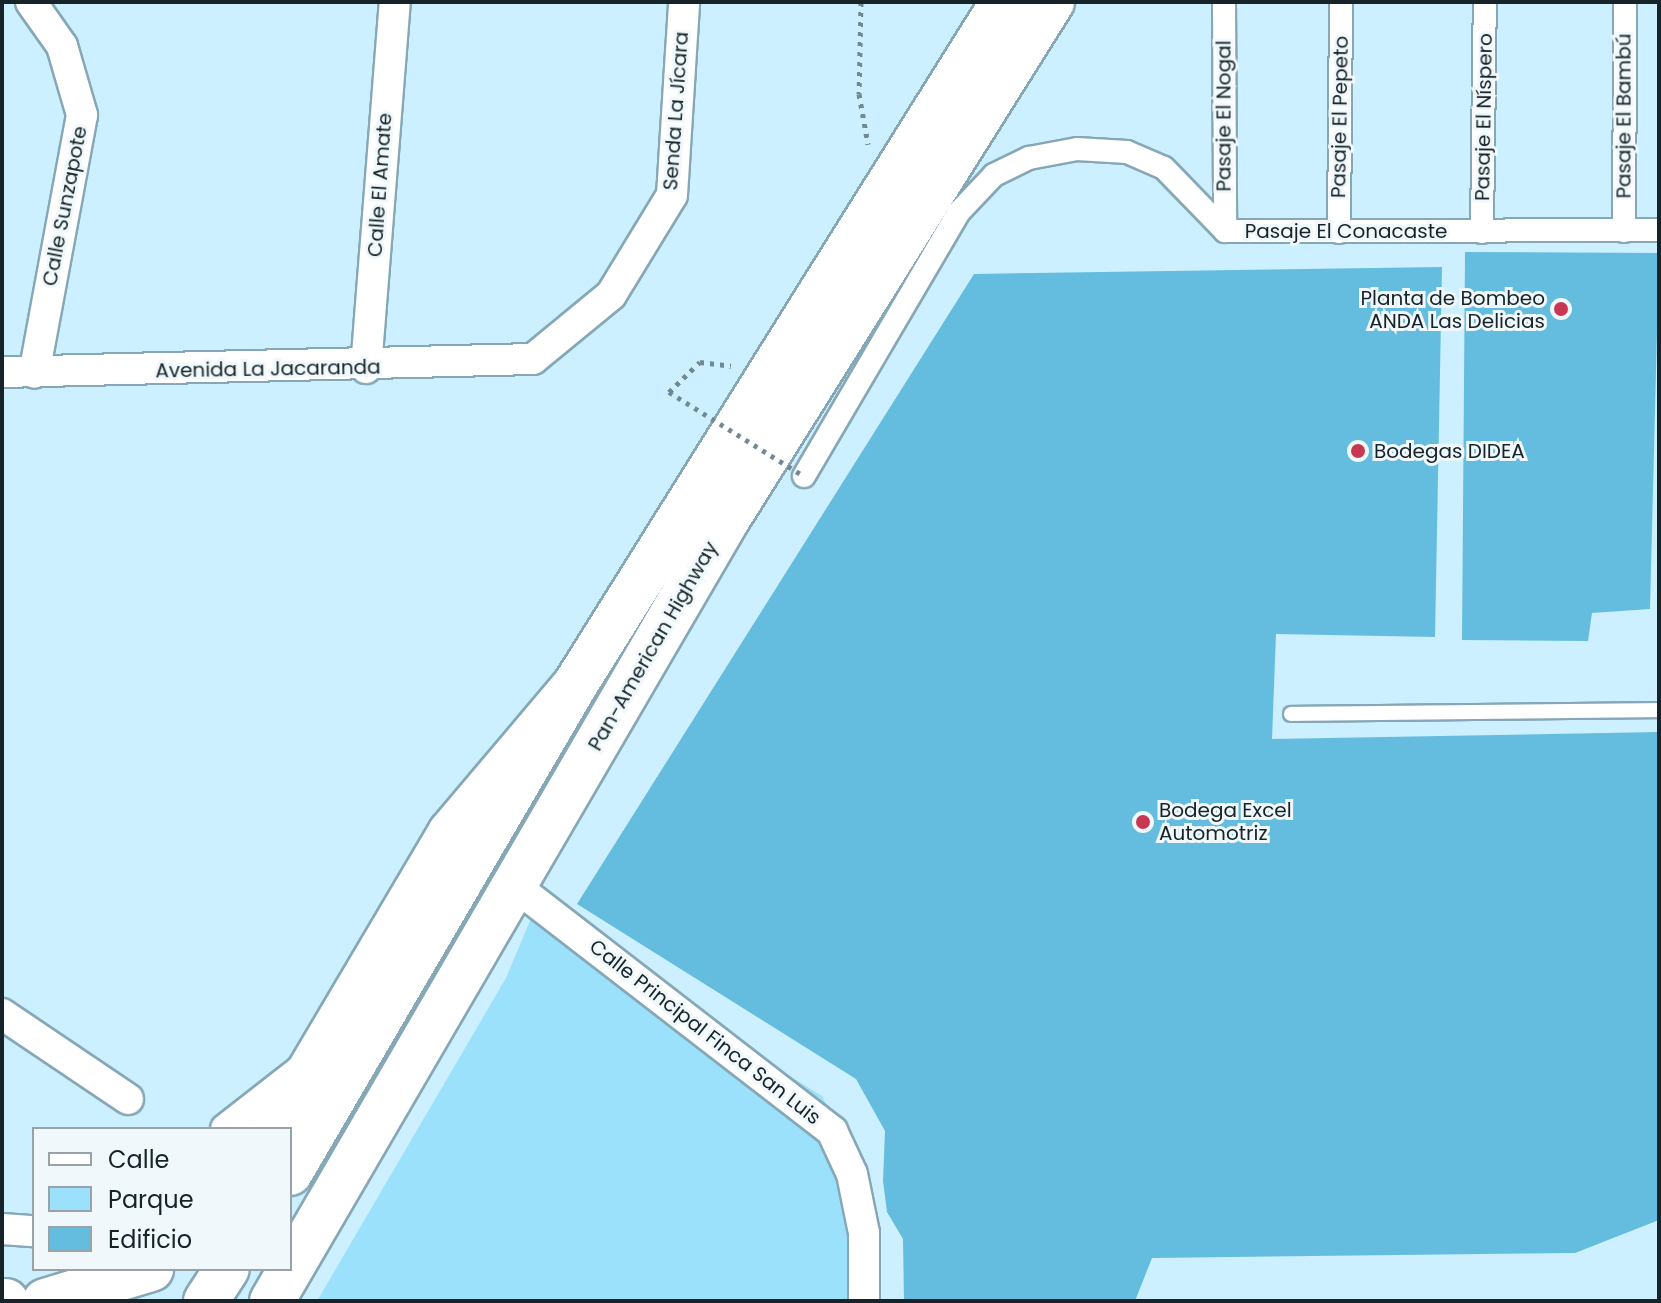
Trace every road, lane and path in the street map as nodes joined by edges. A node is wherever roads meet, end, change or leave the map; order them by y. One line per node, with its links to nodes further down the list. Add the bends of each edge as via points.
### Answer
1 (31, 2): 21 (street, Calle Sunzapote, via 62,46 82,115)
2 (395, 2): 19 (street, Calle El Amate)
3 (684, 2): 18 (street, Senda La Jícara, via 672,195 611,295)
4 (861, 2): 11 (path)
5 (1003, 2): 23 (main road)
6 (1052, 2): 26 (main road, Pan-American Highway, via 727,520)
7 (1224, 2): 13 (street, Pasaje El Nogal)
8 (1341, 2): 15 (street, Pasaje El Pepeto)
9 (1485, 2): 16 (street, Pasaje El Níspero)
10 (1625, 2): 14 (street, Pasaje El Bambú)
11 (867, 161)
12 (1659, 230): 14 (street, Pasaje El Conacaste)
13 (1225, 231): 15 (street, Pasaje El Conacaste); 22 (street, Pasaje El Conacaste, via 1164,168 1127,152 1077,149 1029,158 994,175 959,212 894,312)
14 (1624, 231): 16 (street, Pasaje El Conacaste)
15 (1339, 232): 16 (street, Pasaje El Conacaste)
16 (1482, 232)
17 (745, 357): 22 (path, bridge, via 733,366 687,368 669,392)
18 (533, 359): 19 (street, Avenida La Jacaranda)
19 (366, 368): 21 (street, Avenida La Jacaranda)
20 (2, 372): 21 (street, Avenida La Jacaranda)
21 (34, 373)
22 (804, 476)
23 (575, 685): 28 (main road, via 450,833); 32 (main road)
24 (1659, 710): 25 (lane)
25 (1291, 714)
26 (515, 886): 35 (main road, Pan-American Highway); 42 (street, Calle Principal Finca San Luis, via 832,1131 852,1174 864,1233)
27 (2, 1014): 29 (street)
28 (323, 1054): 30 (street); 31 (main road)
29 (128, 1099)
30 (229, 1127)
31 (276, 1127)
32 (292, 1170)
33 (2, 1229): 34 (street)
34 (32, 1231)
35 (292, 1267)
36 (144, 1271): 39 (main road)
37 (226, 1271): 40 (main road)
38 (290, 1271): 41 (main road, Pan-American Highway)
39 (45, 1301)
40 (206, 1301)
41 (272, 1301)
42 (864, 1301)

